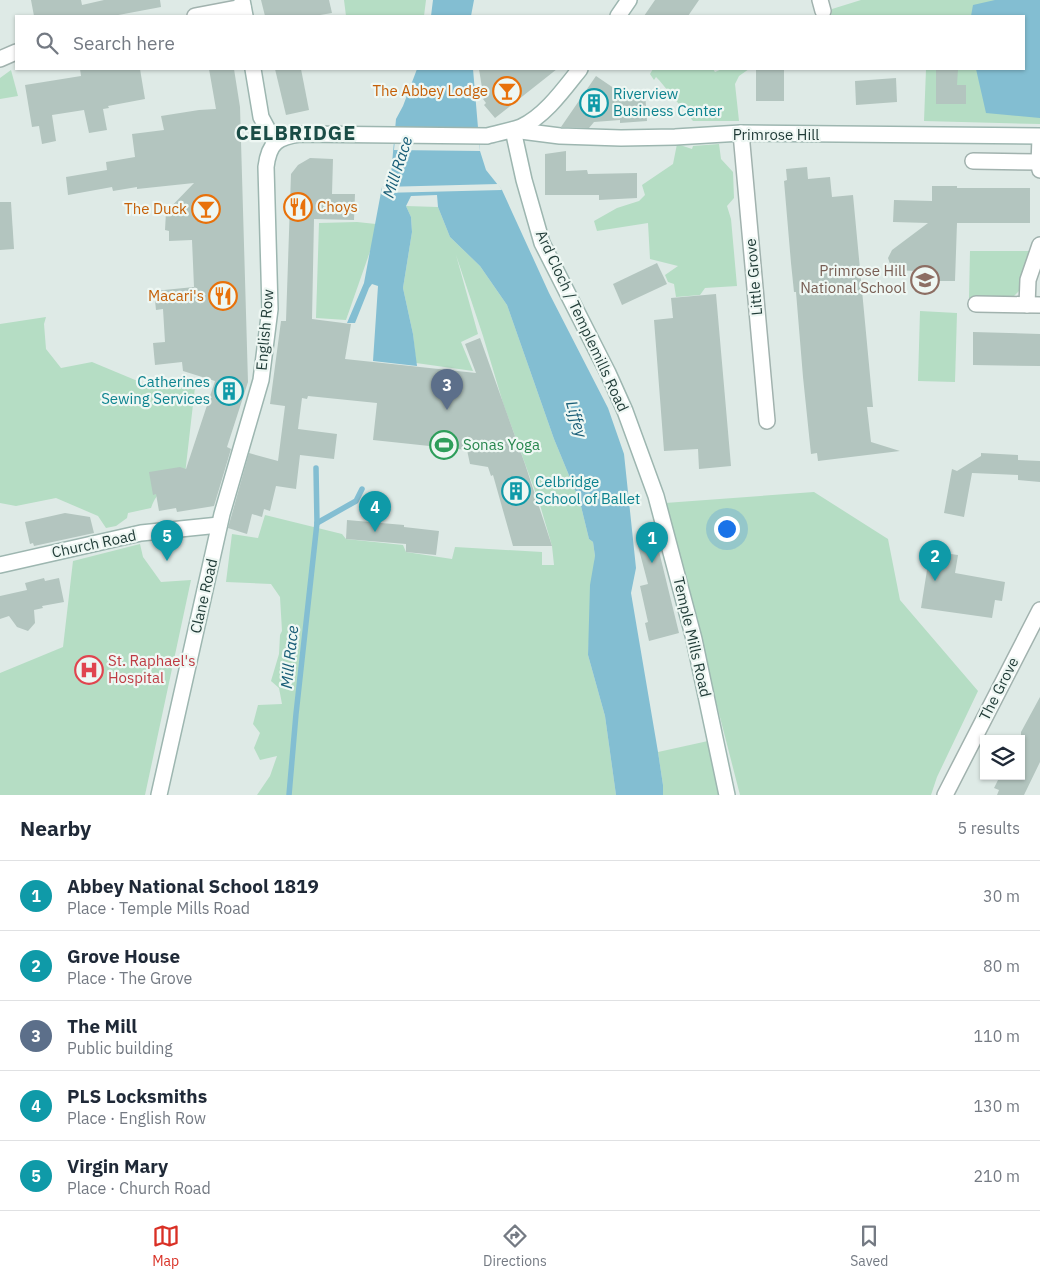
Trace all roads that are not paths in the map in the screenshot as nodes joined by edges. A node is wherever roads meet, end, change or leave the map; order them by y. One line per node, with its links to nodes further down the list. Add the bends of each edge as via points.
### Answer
1 (629, 0): 4 (street)
2 (243, 8): 3 (street)
3 (201, 15)
4 (619, 15)
5 (15, 52): 6 (street)
6 (0, 59)
7 (253, 70): 12 (street, via 261,117)
8 (579, 70): 9 (street, via 536,118)
9 (513, 130): 10 (street, Primrose Hill, via 612,138); 12 (street, via 487,136 300,134 285,136); 19 (street, Ard Cloch / Templemills Road, via 542,243 608,373)
10 (741, 133): 11 (street, Primrose Hill); 18 (street, Little Grove)
11 (1040, 137): 14 (street)
12 (275, 143): 20 (street, English Row, via 268,152 266,167 270,309 265,354 261,380)
13 (973, 161): 14 (street)
14 (1040, 166)
15 (1040, 245): 17 (street, via 1028,280)
16 (976, 304): 17 (street)
17 (1034, 305)
18 (767, 421)
19 (651, 480): 24 (street, Temple Mills Road, via 694,639)
20 (221, 519): 21 (street, Church Road, via 141,533); 23 (street, Clane Road)
21 (0, 565)
22 (1040, 610): 25 (street, The Grove)
23 (158, 795)
24 (727, 795)
25 (945, 795)

